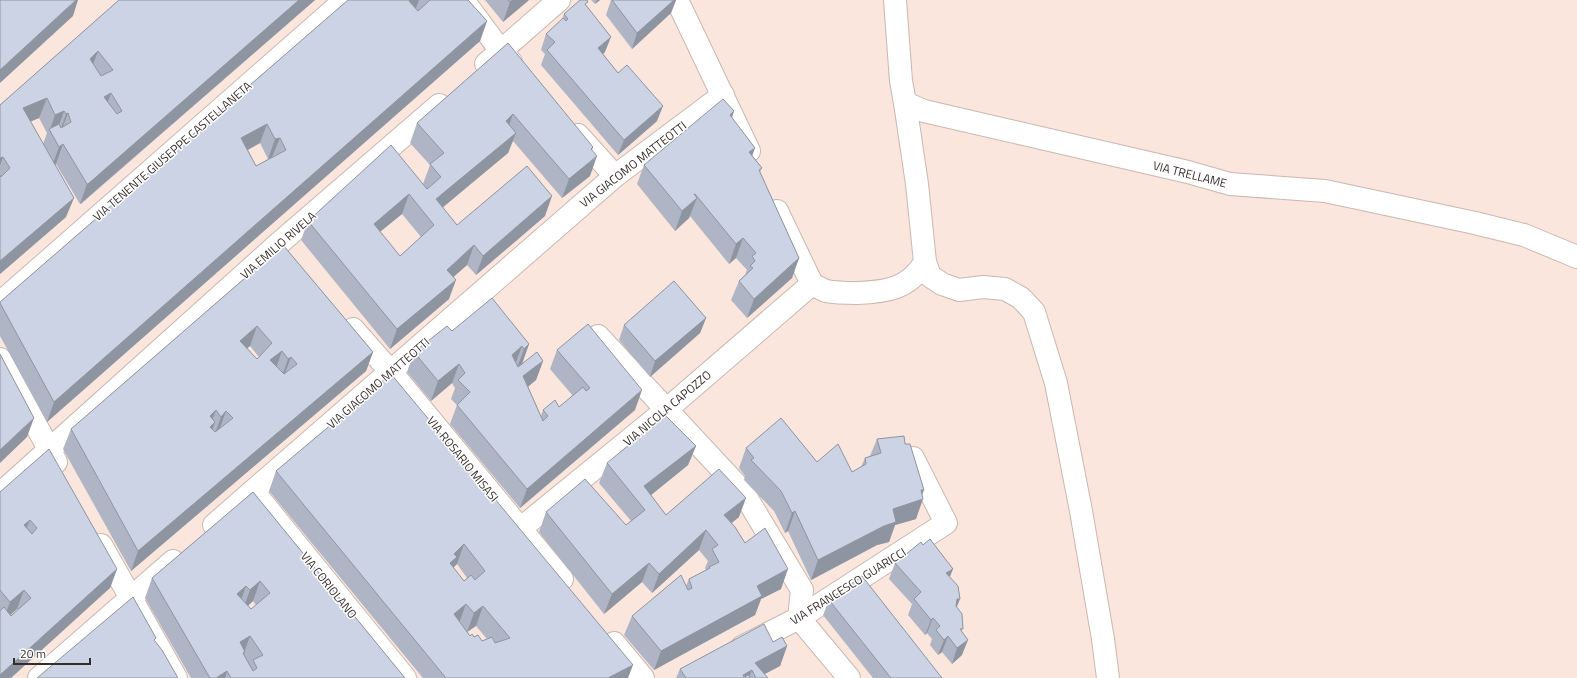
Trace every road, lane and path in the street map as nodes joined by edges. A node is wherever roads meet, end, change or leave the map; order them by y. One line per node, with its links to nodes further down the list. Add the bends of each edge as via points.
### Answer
1 (345, 0): 21 (street, VIA TENENTE GIUSEPPE CASTELLANETA)
2 (463, 0): 6 (street)
3 (559, 0): 6 (street)
4 (676, 0): 10 (street)
5 (895, 0): 11 (street, via 901,80)
6 (501, 51): 7 (street); 8 (street)
7 (522, 74)
8 (471, 77)
9 (453, 93): 16 (street, VIA EMILIO RIVELA)
10 (723, 95): 13 (street); 14 (street, VIA GIACOMO MATTEOTTI)
11 (906, 103): 17 (street, VIA TRELLAME, via 931,112 1230,184 1325,191 1475,223 1524,235); 19 (street)
12 (563, 119): 14 (street)
13 (759, 172)
14 (615, 176): 25 (street, VIA GIACOMO MATTEOTTI)
15 (769, 193): 20 (street)
16 (278, 245): 18 (street); 27 (street, VIA EMILIO RIVELA)
17 (1577, 257)
18 (293, 262)
19 (925, 262): 20 (street, via 919,272 904,284 882,292 826,291); 44 (street, via 930,276 942,284 959,290 983,287 1005,289 1021,298 1034,312 1056,384 1081,511)
20 (812, 284): 26 (street, VIA NICOLA CAPOZZO)
21 (0, 302)
22 (339, 314): 25 (street, VIA ROSARIO MISASI)
23 (598, 336): 26 (street)
24 (0, 359): 27 (street)
25 (391, 372): 30 (street, VIA GIACOMO MATTEOTTI); 32 (street, VIA ROSARIO MISASI)
26 (666, 410): 32 (street, VIA NICOLA CAPOZZO); 36 (street, via 743,492 802,590)
27 (49, 450): 29 (street); 31 (street, VIA EMILIO RIVELA)
28 (913, 458): 36 (street, VIA FRANCESCO GUARICCI, via 946,523)
29 (64, 477)
30 (254, 491): 35 (street, VIA GIACOMO MATTEOTTI); 41 (street, VIA CORIOLANO)
31 (0, 494)
32 (520, 529): 34 (street, VIA ROSARIO MISASI)
33 (94, 531): 35 (street)
34 (574, 595)
35 (131, 598): 39 (street, VIA GIACOMO MATTEOTTI); 40 (street)
36 (798, 618): 38 (street, VIA FRANCESCO GUARICCI); 43 (street)
37 (604, 630): 42 (street)
38 (723, 657)
39 (39, 678)
40 (176, 678)
41 (405, 678)
42 (643, 678)
43 (849, 678)
44 (1108, 678)

